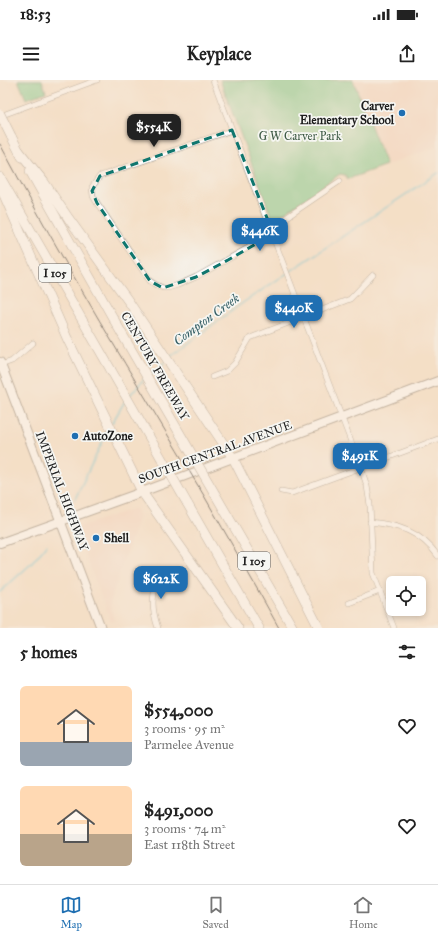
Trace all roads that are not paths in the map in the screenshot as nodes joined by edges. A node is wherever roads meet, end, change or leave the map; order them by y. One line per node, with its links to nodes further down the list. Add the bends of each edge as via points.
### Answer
1 (97, 80): 3 (street)
2 (213, 80): 4 (street)
3 (0, 115): 5 (highway, CENTURY FREEWAY / I 105, bridge)
4 (232, 130): 9 (street); 9 (street, via 100,176 92,186 93,196 150,281 162,288 184,283 221,264 266,238)
5 (19, 151): 18 (highway, via 129,302); 33 (highway, CENTURY FREEWAY / I 105, bridge)
6 (0, 177): 32 (highway, I 105, bridge)
7 (340, 181): 9 (street)
8 (0, 186): 21 (highway, via 55,310)
9 (271, 228): 11 (street)
10 (373, 275): 11 (street, via 350,299)
11 (303, 317): 14 (street, via 250,338 235,363 227,371); 16 (street)
12 (33, 343): 13 (street, via 12,361)
13 (1, 364): 22 (main road, IMPERIAL HIGHWAY)
14 (212, 377)
15 (438, 381): 16 (main road, SOUTH CENTRAL AVENUE)
16 (342, 417): 18 (main road, SOUTH CENTRAL AVENUE); 19 (street)
17 (438, 439): 19 (street)
18 (233, 458): 21 (main road, SOUTH CENTRAL AVENUE); 34 (highway)
19 (361, 468): 20 (street, via 292,493); 23 (street, via 367,486)
20 (281, 491)
21 (142, 492): 22 (main road, SOUTH CENTRAL AVENUE); 31 (highway)
22 (61, 521): 24 (main road, SOUTH CENTRAL AVENUE); 29 (main road, IMPERIAL HIGHWAY)
23 (370, 522): 25 (street, via 399,526 410,531 419,536); 27 (street, via 373,573)
24 (0, 543)
25 (438, 556)
26 (158, 572): 30 (street, via 152,598)
27 (380, 591): 28 (street); 35 (street)
28 (349, 603)
29 (101, 628)
30 (158, 628)
31 (238, 628)
32 (259, 628)
33 (293, 628)
34 (319, 628)
35 (394, 628)

